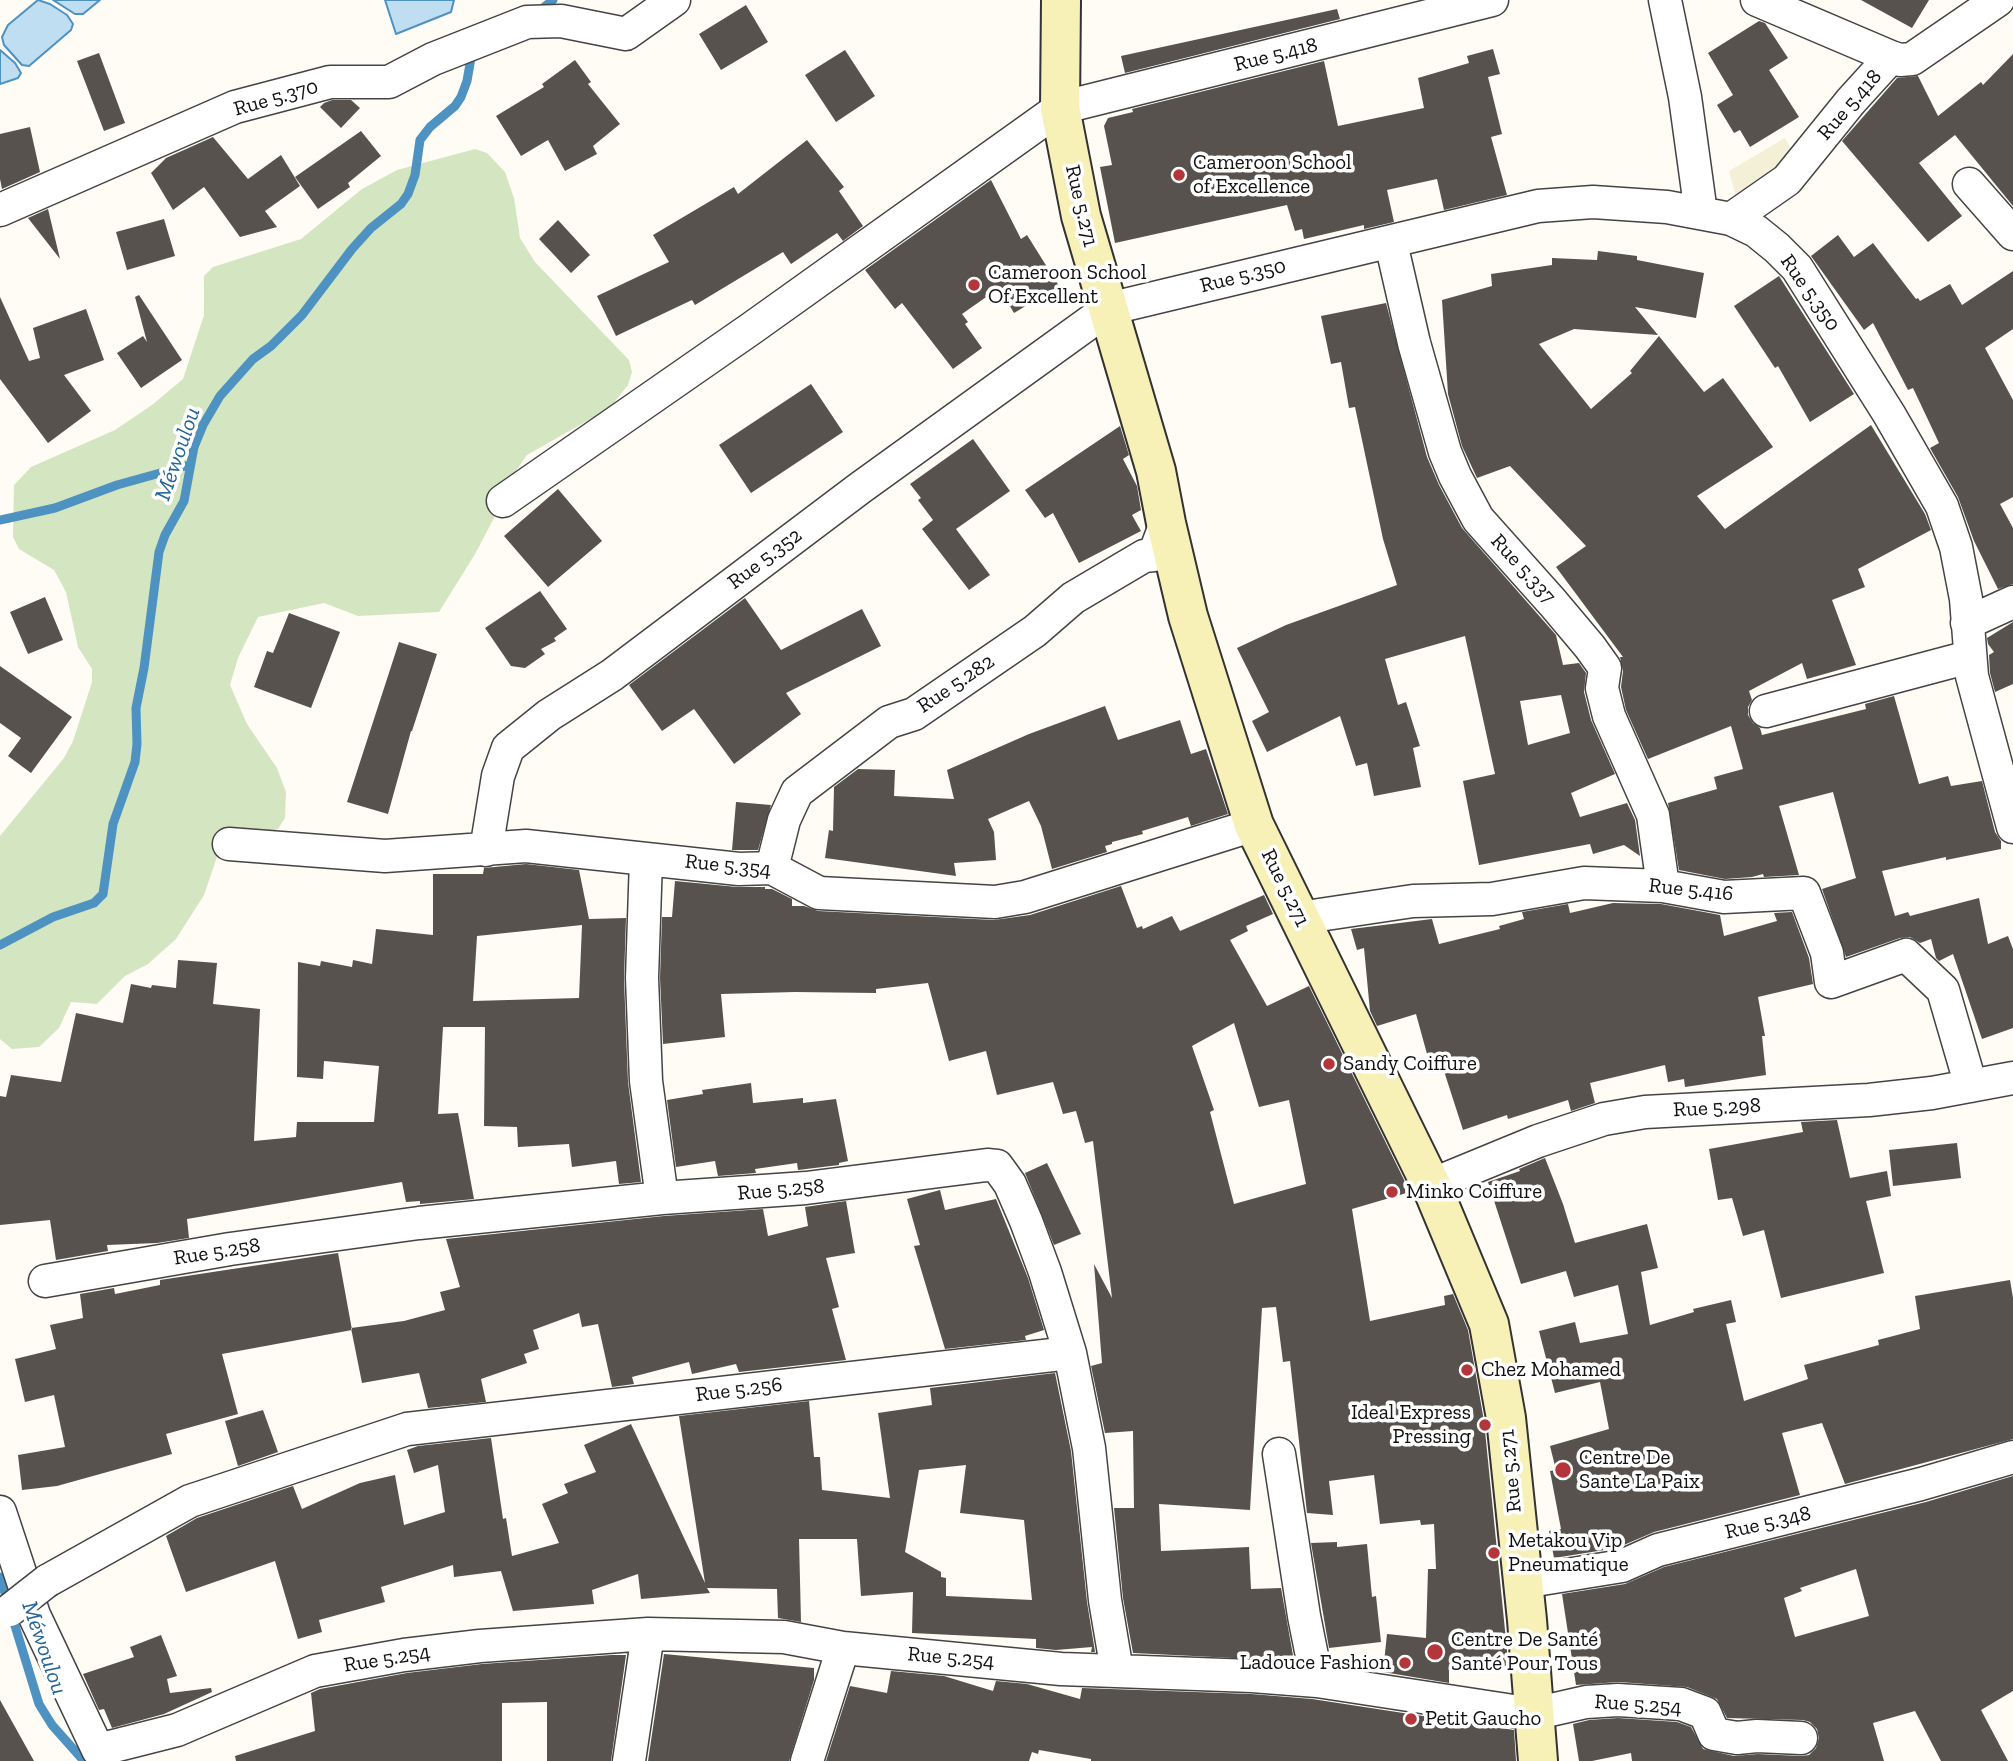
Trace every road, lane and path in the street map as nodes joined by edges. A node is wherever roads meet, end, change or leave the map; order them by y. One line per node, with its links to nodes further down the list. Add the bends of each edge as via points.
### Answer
1 (674, 0): 10 (street, Rue 5.370, via 626,34 561,22 527,22 389,82 330,82 235,107)
2 (1492, 0): 8 (street, Rue 5.418)
3 (1665, 0): 11 (street)
4 (1757, 0): 7 (street, Rue 5.418)
5 (1998, 0): 7 (street, via 1912,59)
6 (1060, 12): 8 (street, Rue 5.271)
7 (1891, 57): 11 (street, Rue 5.418, via 1787,180)
8 (1060, 108): 14 (street, Rue 5.271, via 1081,216); 15 (street)
9 (1969, 184): 12 (street)
10 (0, 210)
11 (1716, 216): 13 (street, Rue 5.350, via 1593,202 1538,206); 18 (street, Rue 5.350, via 1756,231 1797,268 1896,425 1942,506 1956,547)
12 (2013, 234)
13 (1391, 243): 14 (street, Rue 5.350); 28 (street, Rue 5.337, via 1455,476 1478,519 1605,668 1602,688 1609,716 1653,815)
14 (1108, 309): 16 (street, Rue 5.271, via 1156,471); 25 (street, Rue 5.352, via 508,748 498,776)
15 (503, 501)
16 (1166, 523): 22 (street, Rue 5.271, via 1188,617); 27 (street, Rue 5.282, via 1154,555 1144,556 1073,598 1035,631 914,714 889,722 797,792 784,820)
17 (2013, 602): 18 (street)
18 (1967, 623): 19 (street, Rue 5.350)
19 (1969, 657): 20 (street); 21 (street, Rue 5.350)
20 (1766, 711)
21 (2009, 789): 23 (street, Rue 5.350)
22 (1254, 825): 27 (street, Rue 5.354, via 1025,897 995,902 819,892); 29 (street, Rue 5.271)
23 (2013, 827)
24 (229, 844): 25 (street, Rue 5.354, via 385,856)
25 (486, 850): 26 (street, Rue 5.354, via 526,846)
26 (646, 859): 27 (street, Rue 5.354); 33 (street, via 642,978 646,1081)
27 (772, 868)
28 (1663, 886): 29 (street, Rue 5.416, via 1584,883 1492,899 1413,901); 31 (street, Rue 5.416, via 1724,897 1804,893 1827,953 1831,982 1906,955 1943,990)
29 (1299, 918): 32 (street, Rue 5.271)
30 (2013, 1078): 31 (street, Rue 5.298)
31 (1971, 1086): 32 (street, Rue 5.298, via 1869,1100 1645,1112 1604,1119)
32 (1431, 1185): 39 (street, Rue 5.271, via 1489,1324 1506,1418)
33 (662, 1198): 34 (street, Rue 5.258, via 419,1223); 35 (street, Rue 5.258, via 806,1188 997,1166 1026,1222)
34 (45, 1281)
35 (1070, 1353): 40 (street, Rue 5.256, bridge, via 407,1429 190,1501 47,1581); 43 (street, Rue 5.258, via 1089,1448)
36 (1279, 1454): 44 (street)
37 (2013, 1457): 39 (street, Rue 5.348, via 1658,1550 1622,1566)
38 (0, 1512): 41 (street, Rue 5.254, via 34,1615 99,1750 177,1730 315,1671 480,1646)
39 (1523, 1583): 45 (street, Rue 5.271)
40 (5, 1613)
41 (648, 1634): 42 (street, Rue 5.254, via 784,1637); 47 (street)
42 (843, 1648): 43 (street, Rue 5.254); 48 (street)
43 (1117, 1671): 44 (street, Rue 5.254)
44 (1317, 1681): 45 (street, Rue 5.254)
45 (1533, 1714): 46 (street, Rue 5.254, via 1586,1702 1681,1704 1705,1713 1714,1734); 49 (street, Rue 5.271)
46 (1801, 1738)
47 (629, 1761)
48 (807, 1761)
49 (1538, 1761)

